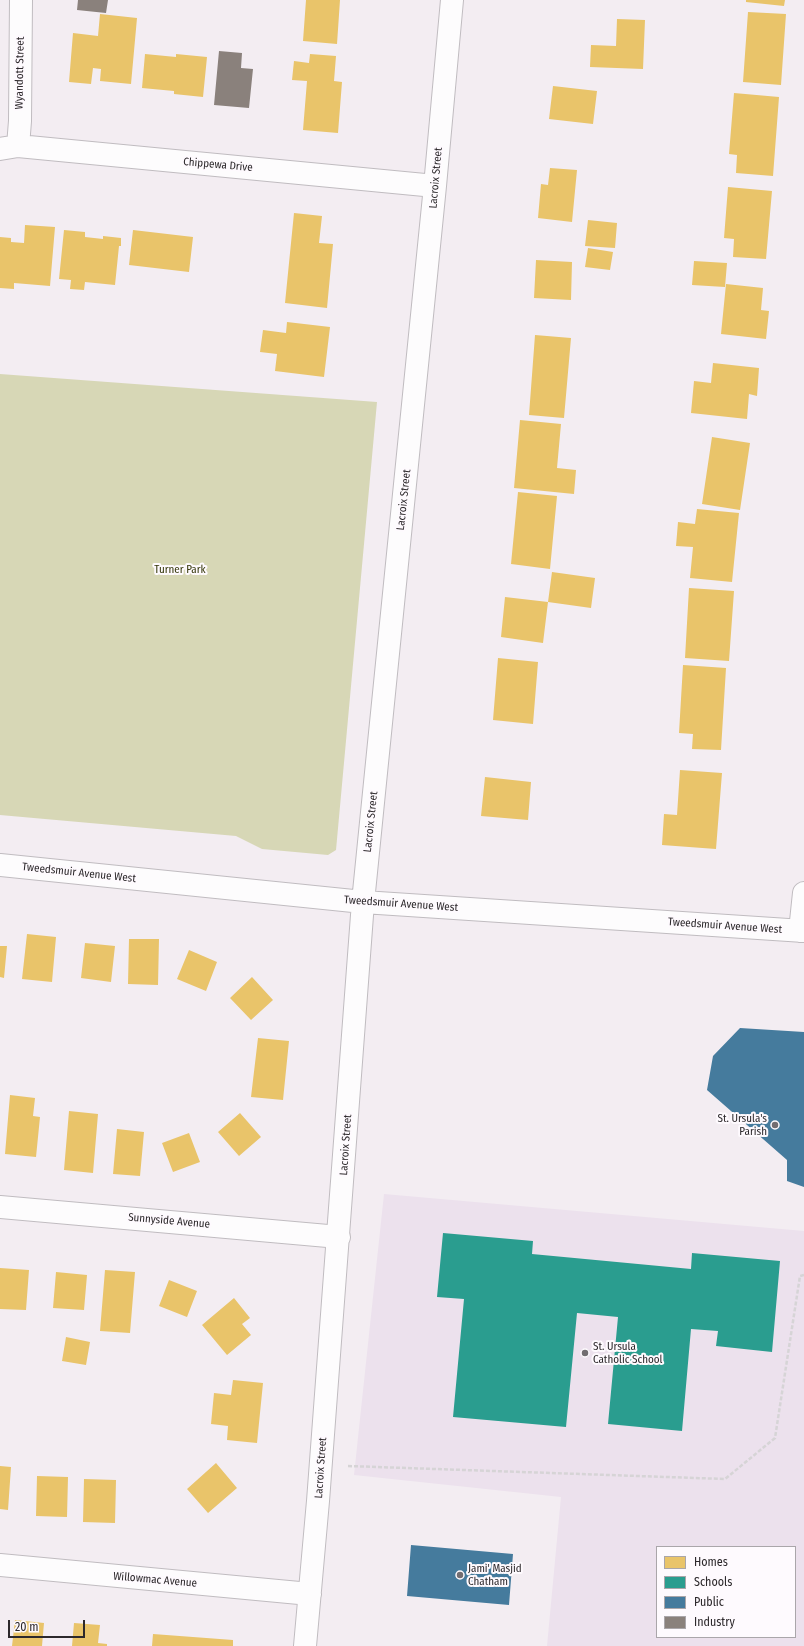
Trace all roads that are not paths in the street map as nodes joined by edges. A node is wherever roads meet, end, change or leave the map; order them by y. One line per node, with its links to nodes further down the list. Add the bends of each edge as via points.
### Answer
1 (21, 0): 3 (street, Wyandott Street, via 20,121)
2 (452, 0): 4 (street, Lacroix Street)
3 (9, 148): 4 (street, Chippewa Drive)
4 (435, 186): 7 (street, Lacroix Street)
5 (0, 865): 7 (street, Tweedsmuir Avenue West)
6 (804, 893): 8 (street)
7 (363, 902): 8 (street, Tweedsmuir Avenue West); 10 (street, Lacroix Street)
8 (802, 931)
9 (0, 1207): 10 (street, Sunnyside Avenue)
10 (339, 1237): 12 (street, Lacroix Street)
11 (0, 1565): 12 (street, Willowmac Avenue)
12 (310, 1594): 13 (street, Lacroix Street)
13 (305, 1646)

